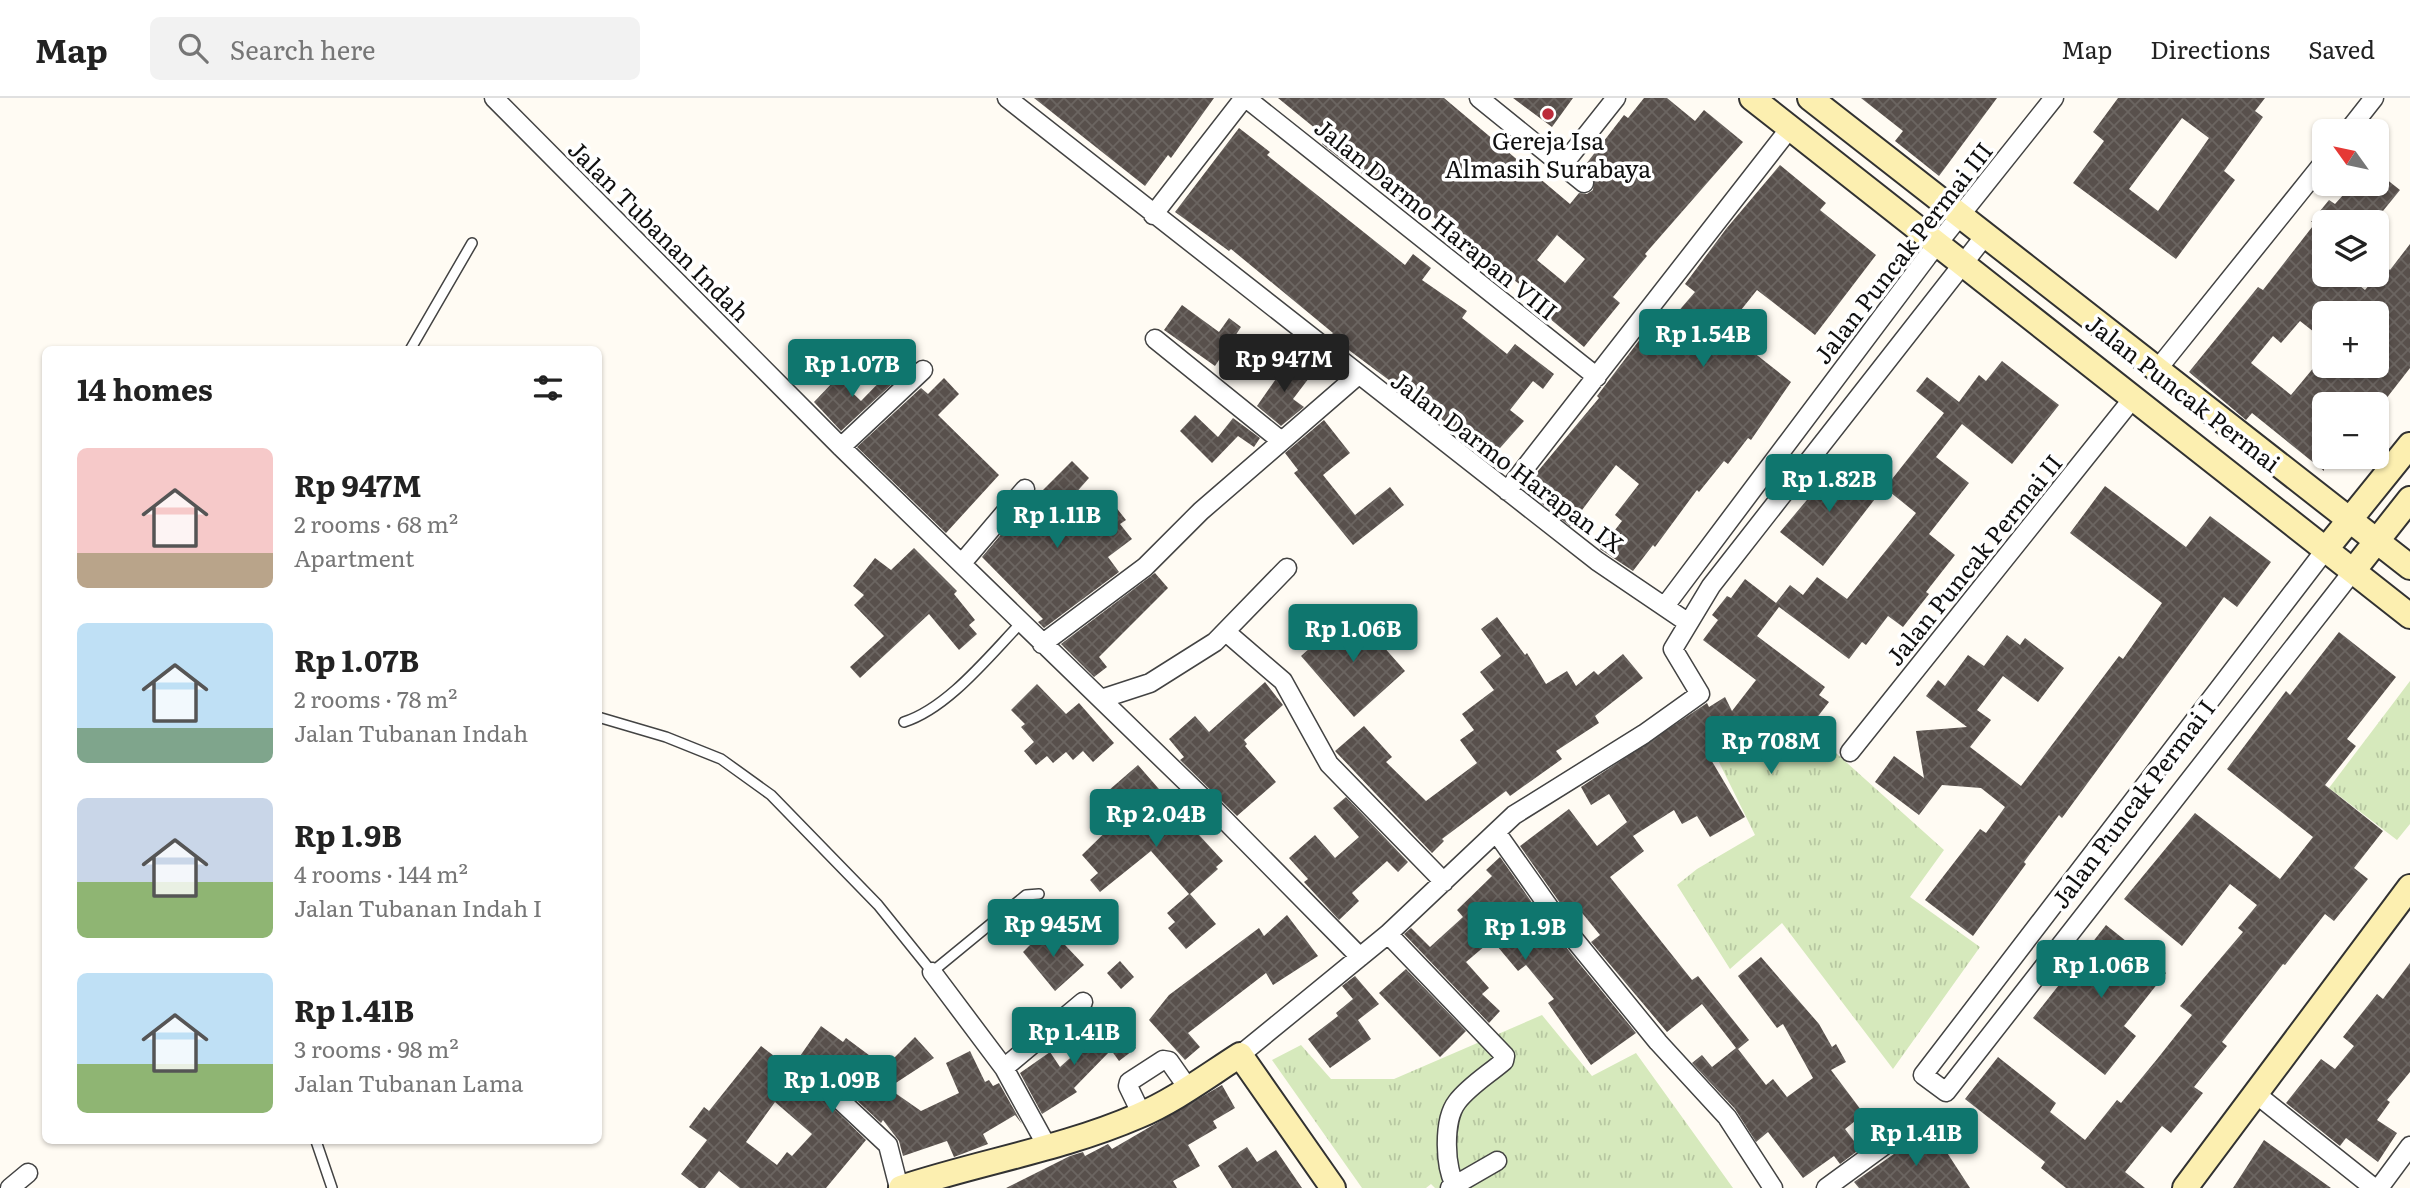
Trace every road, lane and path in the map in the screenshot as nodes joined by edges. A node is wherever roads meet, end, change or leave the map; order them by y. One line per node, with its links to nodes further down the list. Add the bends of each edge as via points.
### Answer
1 (494, 98): 30 (street, Jalan Tubanan Indah)
2 (1245, 98): 16 (street); 26 (street, Jalan Darmo Harapan VIII)
3 (1479, 98): 12 (street)
4 (1616, 98): 12 (street)
5 (1752, 98): 11 (street, Jalan Puncak Permai)
6 (2054, 98): 15 (street, Jalan Puncak Permai III)
7 (2374, 98): 10 (street)
8 (1010, 99): 16 (street, Jalan Darmo Harapan IX)
9 (1817, 100): 15 (street, Jalan Puncak Permai)
10 (2357, 119)
11 (1790, 128): 19 (street, Jalan Puncak Permai); 26 (street)
12 (1562, 166): 14 (street)
13 (2312, 177): 24 (street)
14 (1584, 183)
15 (1964, 210): 17 (street, Jalan Puncak Permai); 19 (street, Jalan Puncak Permai III)
16 (1153, 215): 25 (street, Jalan Darmo Harapan IX)
17 (1984, 237): 20 (street); 24 (street, Jalan Puncak Permai)
18 (472, 243): 22 (lane)
19 (1937, 244): 20 (street, Jalan Puncak Permai); 41 (street, Jalan Puncak Permai III)
20 (1964, 265): 27 (street, Jalan Puncak Permai); 43 (street)
21 (1156, 339): 28 (street)
22 (413, 346)
23 (923, 370): 30 (street)
24 (2156, 371): 34 (street, Jalan Puncak Permai)
25 (1357, 376): 28 (street); 32 (street, Jalan Darmo Harapan IX)
26 (1597, 377): 32 (street)
27 (2134, 397): 36 (street, Jalan Puncak Permai); 50 (street, Jalan Puncak Permai II)
28 (1280, 440): 46 (street, via 1145,567)
29 (2410, 445): 34 (street, Jalan Puncak Permai I)
30 (841, 447): 37 (street, Jalan Tubanan Indah)
31 (1026, 489): 37 (street)
32 (1507, 491): 41 (street, Jalan Darmo Harapan IX, via 1597,561)
33 (2410, 499): 35 (street, Jalan Puncak Permai I)
34 (2350, 519): 35 (street, Jalan Puncak Permai); 36 (street, Jalan Puncak Permai I)
35 (2376, 542): 38 (street, Jalan Puncak Permai); 40 (street, Jalan Puncak Permai I)
36 (2326, 549): 40 (street, Jalan Puncak Permai); 55 (street, Jalan Puncak Permai I)
37 (962, 563): 44 (street, Jalan Tubanan Indah)
38 (2410, 567)
39 (1287, 568): 45 (street)
40 (2353, 571): 42 (street, Jalan Puncak Permai); 56 (street, Jalan Puncak Permai I)
41 (1665, 606): 43 (street, Jalan Darmo Harapan IX)
42 (2410, 616)
43 (1687, 622): 51 (street, via 1673,649 1700,694 1514,815)
44 (1021, 623): 46 (street, Jalan Tubanan Indah); 49 (lane, via 926,713)
45 (1226, 632): 47 (street, via 1150,683); 52 (street, via 1283,681 1329,764)
46 (1042, 644): 47 (street, Jalan Tubanan Indah)
47 (1101, 699): 58 (street, Jalan Tubanan Indah)
48 (602, 719): 59 (lane, via 721,759 771,795 878,905)
49 (904, 722)
50 (1850, 752)
51 (1496, 832): 52 (street); 78 (street, via 1556,917 1658,1042 1727,1117)
52 (1444, 882): 57 (street)
53 (2410, 887): 64 (street)
54 (1039, 894): 59 (lane, via 1026,895)
55 (2049, 912): 56 (street); 56 (street, Jalan Puncak Permai I, via 1923,1075 1946,1093)
56 (2073, 930)
57 (1388, 934): 58 (street); 73 (street, via 1504,1056 1504,1061 1453,1108 1447,1155)
58 (1360, 957): 61 (street)
59 (932, 971): 62 (street)
60 (1083, 1002): 62 (street)
61 (1240, 1055): 63 (street); 77 (street)
62 (1004, 1068): 70 (street)
63 (1188, 1088): 66 (street); 66 (street, via 1169,1061 1163,1060 1129,1082)
64 (2256, 1094): 80 (street); 81 (street)
65 (842, 1102): 76 (street, via 888,1145)
66 (1142, 1115): 70 (street)
67 (1915, 1123): 79 (street)
68 (317, 1144): 75 (lane)
69 (2410, 1146): 81 (street)
70 (1048, 1148): 76 (street)
71 (1497, 1161): 73 (street)
72 (27, 1173): 74 (street)
73 (1454, 1187)
74 (10, 1188)
75 (332, 1188)
76 (900, 1188)
77 (1333, 1188)
78 (1773, 1188)
79 (1826, 1188)
80 (2185, 1188)
81 (2376, 1188)

